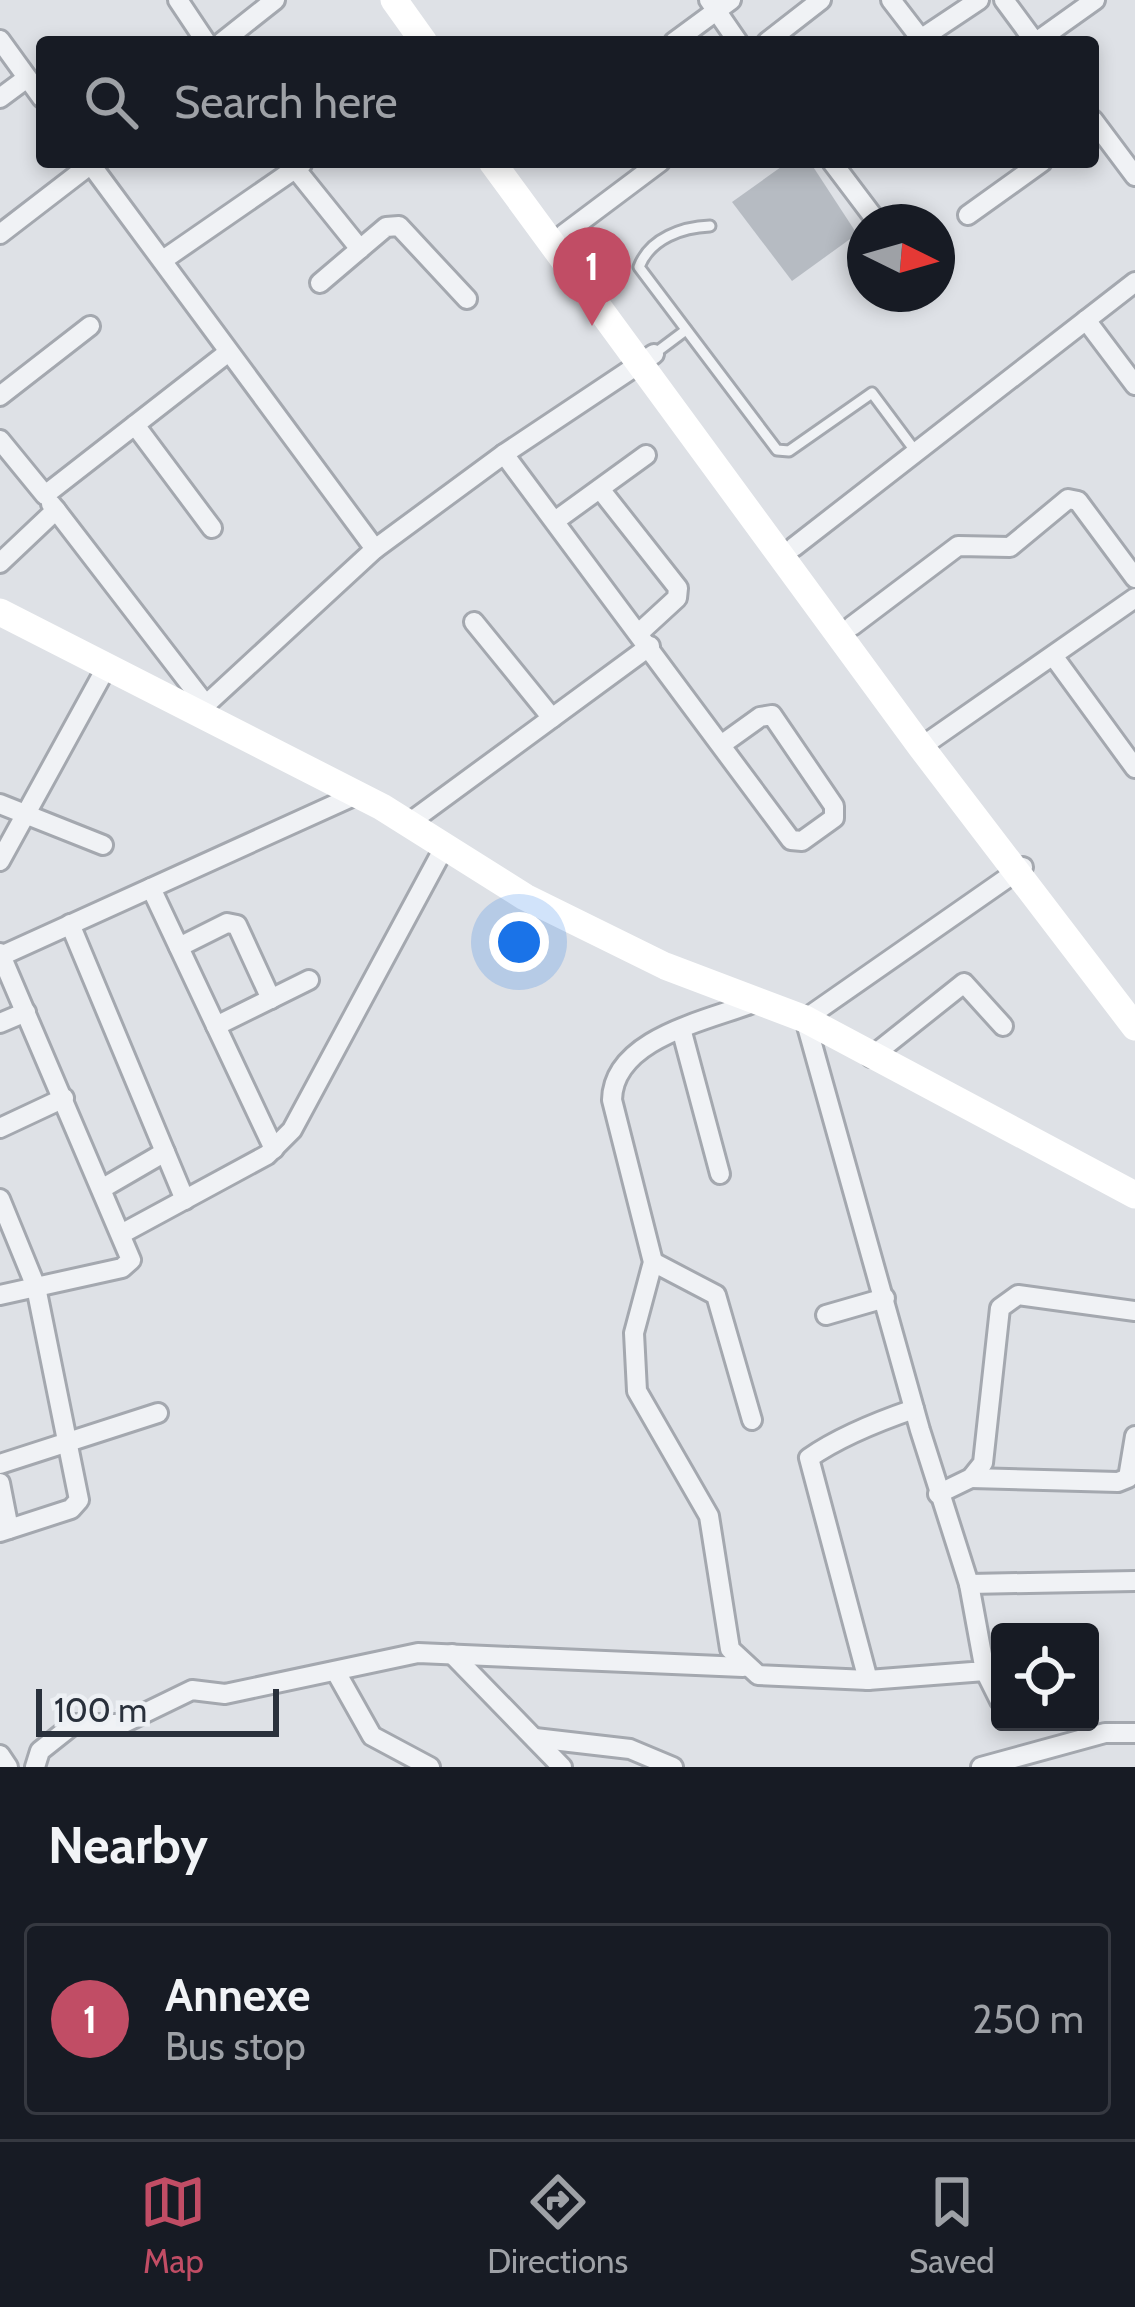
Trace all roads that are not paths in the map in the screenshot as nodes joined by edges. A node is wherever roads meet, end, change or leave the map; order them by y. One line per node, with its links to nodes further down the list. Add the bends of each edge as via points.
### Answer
1 (178, 0): 11 (street)
2 (275, 0): 12 (street)
3 (377, 0): 13 (main road)
4 (394, 0): 14 (main road)
5 (821, 0): 17 (street)
6 (891, 0): 18 (street)
7 (979, 0): 19 (street)
8 (1004, 0): 20 (street)
9 (1095, 0): 21 (street)
10 (719, 4): 15 (street); 16 (street)
11 (202, 36)
12 (230, 36)
13 (403, 36)
14 (420, 36)
15 (681, 36)
16 (735, 36)
17 (775, 36)
18 (915, 36)
19 (924, 36)
20 (1031, 36)
21 (1044, 36)
22 (0, 40): 23 (street)
23 (27, 78): 24 (street); 25 (street)
24 (36, 90)
25 (0, 98)
26 (1099, 129): 36 (street)
27 (84, 168): 40 (street)
28 (94, 168): 43 (street)
29 (291, 168): 43 (street)
30 (300, 168): 42 (street)
31 (505, 168): 41 (main road)
32 (505, 168): 51 (main road)
33 (652, 168): 41 (street)
34 (837, 168): 37 (street)
35 (1033, 168): 38 (street)
36 (1135, 176)
37 (864, 204)
38 (968, 214)
39 (710, 226): 49 (lane, via 680,228 640,262)
40 (0, 234)
41 (563, 234): 51 (main road)
42 (360, 249): 45 (street); 46 (street, via 399,226)
43 (163, 260): 50 (street)
44 (1135, 282): 47 (street)
45 (320, 283)
46 (467, 299)
47 (1086, 320): 52 (street); 56 (street)
48 (90, 326): 53 (street)
49 (686, 331): 51 (lane); 56 (lane, via 777,450 789,451 872,393)
50 (226, 353): 54 (street); 64 (street)
51 (646, 360): 57 (street); 63 (main road); 76 (main road)
52 (1135, 385)
53 (0, 396)
54 (135, 425): 60 (street); 62 (street)
55 (0, 440): 60 (street)
56 (916, 452): 63 (street)
57 (504, 454): 61 (street); 64 (street)
58 (646, 455): 59 (street)
59 (600, 489): 61 (street); 71 (street, via 678,589)
60 (50, 503): 65 (street); 74 (street)
61 (555, 521): 71 (street)
62 (212, 528)
63 (794, 547): 70 (main road)
64 (376, 549): 74 (street)
65 (0, 563)
66 (1135, 578): 70 (street, via 1069,499 1010,548 958,546)
67 (1135, 598): 72 (street)
68 (0, 612): 73 (main road)
69 (474, 622): 75 (street)
70 (852, 626): 76 (main road)
71 (645, 639): 75 (street); 77 (street)
72 (1054, 657): 76 (street); 78 (street)
73 (106, 668): 74 (main road); 81 (street)
74 (202, 708): 79 (main road)
75 (552, 718): 82 (street)
76 (927, 743): 86 (main road)
77 (721, 745): 77 (street, via 790,840 802,841 834,818 834,806 772,715)
78 (1131, 755)
79 (358, 794): 82 (main road); 87 (street)
80 (0, 805): 81 (street)
81 (24, 818): 83 (street); 85 (street)
82 (409, 823): 84 (main road)
83 (103, 845)
84 (445, 846): 93 (main road, via 525,897); 105 (street, via 325,1076)
85 (0, 861)
86 (1022, 868): 94 (main road); 96 (street); 100 (main road)
87 (151, 888): 88 (street); 89 (street)
88 (70, 924): 90 (street); 106 (street)
89 (179, 947): 92 (street, via 237,925); 98 (street)
90 (0, 955): 95 (street)
91 (309, 980): 92 (street)
92 (271, 999): 98 (street)
93 (759, 1001): 96 (main road); 101 (street)
94 (1135, 1002)
95 (26, 1012): 97 (street); 103 (street)
96 (805, 1019): 102 (main road); 116 (street)
97 (0, 1023)
98 (216, 1026): 105 (street)
99 (1003, 1026): 102 (street, via 964,983)
100 (1135, 1027)
101 (682, 1032): 107 (street); 113 (street, via 635,1051 613,1089)
102 (871, 1057): 109 (main road)
103 (64, 1098): 104 (street); 108 (street)
104 (0, 1127)
105 (274, 1149): 111 (street)
106 (165, 1153): 108 (street); 111 (street)
107 (720, 1174)
108 (104, 1188): 112 (street)
109 (1135, 1196)
110 (0, 1199): 114 (street)
111 (184, 1200): 112 (street)
112 (123, 1233): 114 (street, via 129,1263)
113 (653, 1262): 121 (street, via 716,1295); 132 (street, via 634,1333 638,1391 709,1516 730,1649)
114 (36, 1287): 115 (street); 123 (street)
115 (0, 1294)
116 (885, 1298): 118 (street); 119 (street)
117 (1135, 1311): 125 (street, via 1018,1295 1000,1308 982,1462)
118 (826, 1315)
119 (914, 1409): 127 (street); 135 (street, via 858,1428 809,1458)
120 (158, 1413): 123 (street)
121 (752, 1420)
122 (1135, 1436): 125 (street, via 1128,1478 1118,1482)
123 (70, 1442): 124 (street); 128 (street, via 78,1505)
124 (0, 1464)
125 (971, 1478): 127 (street)
126 (0, 1484): 128 (street)
127 (938, 1494): 130 (street)
128 (4, 1530)
129 (1135, 1581): 130 (street)
130 (970, 1584): 133 (street)
131 (452, 1654): 132 (street); 134 (street, via 418,1653); 138 (street)
132 (743, 1667): 135 (street, via 758,1675)
133 (985, 1670): 135 (street); 136 (street)
134 (336, 1672): 141 (street, via 225,1694 192,1690 122,1724 74,1724 40,1751); 142 (street, via 372,1736)
135 (868, 1681)
136 (991, 1682)
137 (1135, 1733): 145 (street, via 1105,1733)
138 (535, 1738): 143 (street); 144 (street, via 630,1749)
139 (0, 1755): 140 (street)
140 (8, 1767)
141 (35, 1767)
142 (430, 1767)
143 (562, 1767)
144 (673, 1767)
145 (981, 1767)

